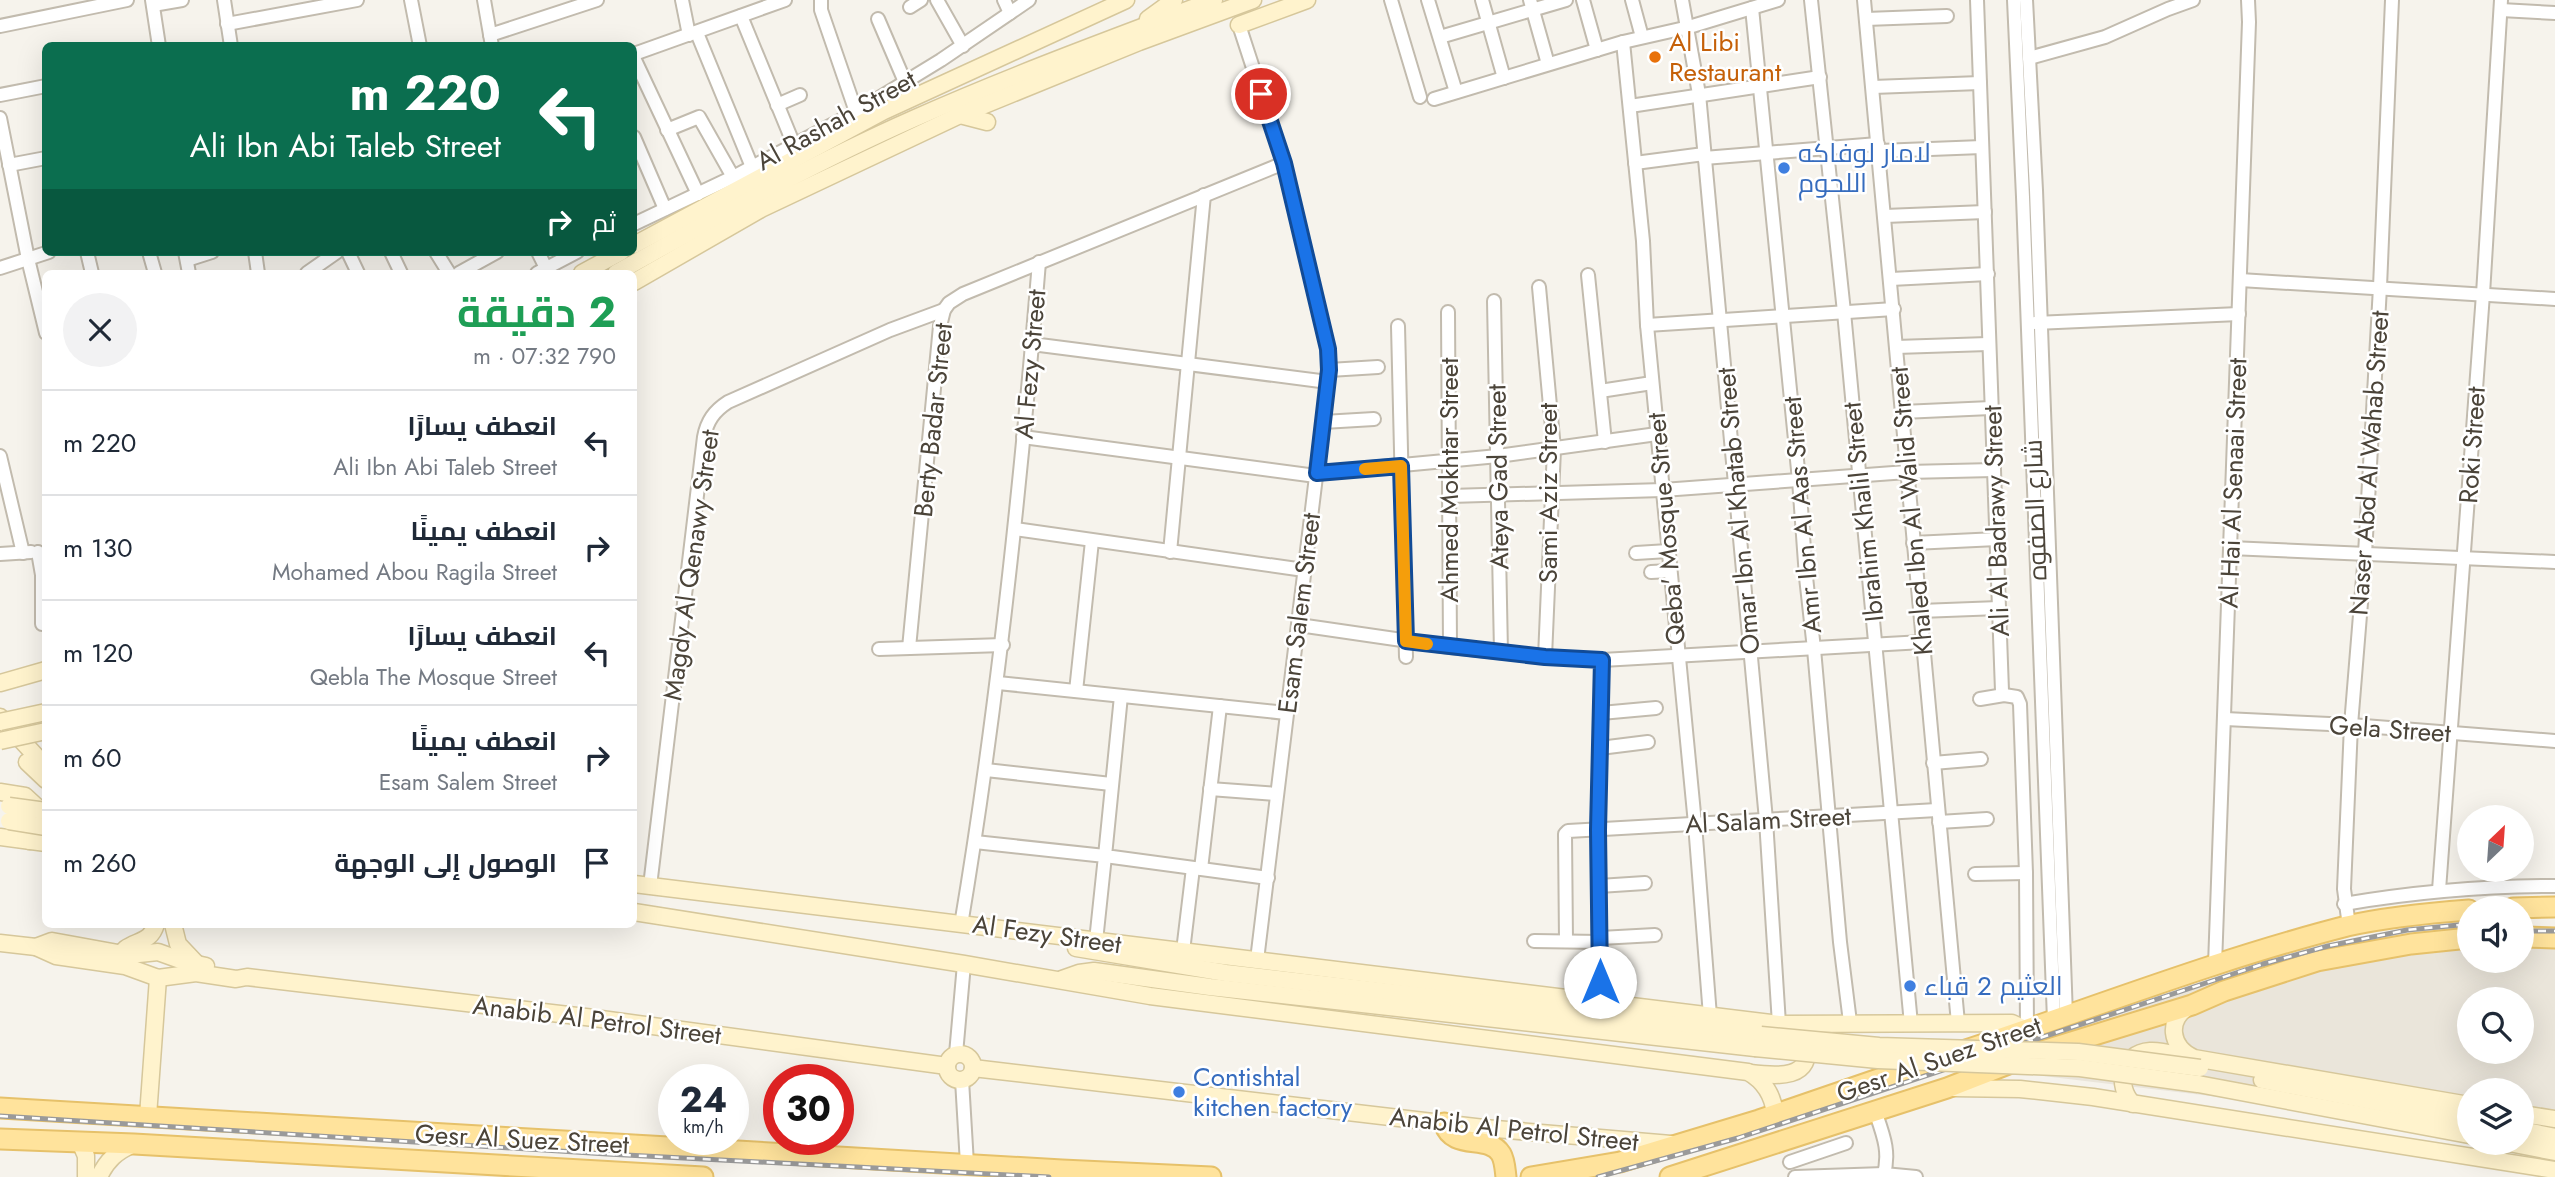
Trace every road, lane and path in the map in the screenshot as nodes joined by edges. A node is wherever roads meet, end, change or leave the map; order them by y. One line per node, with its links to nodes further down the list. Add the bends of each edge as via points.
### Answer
1 (127, 0): 49 (street)
2 (182, 0): 35 (street)
3 (224, 0): 47 (street)
4 (357, 0): 47 (street)
5 (411, 0): 58 (street)
6 (484, 0): 55 (street)
7 (597, 0): 55 (street)
8 (682, 0): 52 (street)
9 (785, 0): 42 (street)
10 (821, 0): 81 (street)
11 (937, 0): 60 (street)
12 (1003, 0): 40 (street)
13 (1029, 0): 40 (street, Al Rashah Street)
14 (1126, 0): 105 (main road, via 884,111)
15 (1174, 0): 51 (main road)
16 (1214, 0): 51 (main road)
17 (1253, 0): 82 (main road)
18 (1307, 0): 48 (main road)
19 (1391, 0): 77 (street)
20 (1428, 0): 53 (street)
21 (1482, 0): 46 (street)
22 (1566, 0): 36 (street)
23 (1583, 0): 61 (street)
24 (1632, 0): 54 (street)
25 (1682, 0): 50 (street, Omar Ibn Al Khatab Street)
26 (1779, 0): 39 (street)
27 (1811, 0): 66 (street, Ibrahim Khalil Street)
28 (1864, 0): 45 (street, Khaled Ibn Al Walid Street)
29 (1977, 0): 69 (street, Ali Al Badrawy Street)
30 (2014, 0): 137 (street, شارع الصفوه)
31 (2026, 0): 63 (street, شارع الصفوه)
32 (2193, 0): 63 (street, via 2105,37)
33 (2248, 0): 123 (street, Al Hai Al Senaai Street)
34 (2392, 0): 125 (street, Naser Abd Al Wahab Street)
35 (152, 3): 56 (street)
36 (1532, 5): 46 (street); 65 (street)
37 (2501, 5): 41 (street); 126 (street, Roki Street)
38 (1734, 6): 39 (street); 50 (street)
39 (1752, 8): 70 (street, Amr Ibn Al Aas Street)
40 (1010, 13): 60 (street, Al Rashah Street)
41 (2555, 13)
42 (741, 16): 52 (street); 79 (street)
43 (1947, 16): 45 (street)
44 (878, 19): 68 (street)
45 (1866, 19): 72 (street, Khaled Ibn Al Walid Street)
46 (1488, 23): 53 (street); 67 (street)
47 (227, 24): 57 (street)
48 (1239, 25): 94 (street, Esam Salem Street)
49 (0, 26)
50 (1689, 27): 54 (street); 74 (street, Omar Ibn Al Khatab Street)
51 (1138, 29): 118 (main road, via 911,120 772,187)
52 (693, 34): 62 (street); 97 (street)
53 (1440, 37): 73 (street)
54 (1642, 37): 59 (street)
55 (491, 40)
56 (158, 42)
57 (230, 42)
58 (419, 42)
59 (1623, 42): 61 (street); 80 (street, Qeba' Mosque Street)
60 (963, 46): 68 (street, Al Rashah Street)
61 (1597, 50): 65 (street)
62 (637, 55)
63 (2029, 58): 137 (street, شارع الصفوه)
64 (637, 63): 85 (street)
65 (1548, 65): 67 (street)
66 (1820, 77): 70 (street); 90 (street, Ibrahim Khalil Street)
67 (1504, 78): 73 (street)
68 (905, 82): 81 (street, Al Rashah Street)
69 (1980, 83): 72 (street); 89 (street, Ali Al Badrawy Street)
70 (1761, 85): 74 (street); 91 (street, Amr Ibn Al Aas Street)
71 (42, 87): 75 (street)
72 (1873, 87): 88 (street, Khaled Ibn Al Walid Street)
73 (1456, 92): 78 (street)
74 (1699, 94): 80 (street); 92 (street, Omar Ibn Al Khatab Street)
75 (0, 95)
76 (800, 95): 79 (street)
77 (1420, 97)
78 (1434, 99)
79 (778, 105): 87 (street)
80 (1630, 106): 95 (street, Qeba' Mosque Street)
81 (856, 112): 87 (street, Al Rashah Street)
82 (960, 115): 84 (main road); 122 (main road, via 761,209)
83 (0, 118): 96 (street)
84 (987, 122)
85 (667, 130): 98 (street, via 699,117); 99 (street)
86 (637, 144): 101 (street)
87 (794, 145): 97 (street, Al Rashah Street)
88 (1878, 147): 89 (street); 90 (street); 103 (street, Khaled Ibn Al Walid Street)
89 (1982, 147): 102 (street, Ali Al Badrawy Street)
90 (1828, 148): 91 (street); 132 (street, Ibrahim Khalil Street)
91 (1766, 153): 92 (street); 134 (street, Amr Ibn Al Aas Street)
92 (1704, 156): 95 (street); 136 (street, Omar Ibn Al Khatab Street)
93 (42, 159): 96 (street)
94 (1284, 163): 100 (street, Berty Badar Street); 145 (street, Esam Salem Street, via 1328,349)
95 (1635, 163): 138 (street, Qeba' Mosque Street)
96 (9, 165): 111 (street)
97 (752, 167): 98 (street, Al Rashah Street)
98 (733, 177): 99 (street, Al Rashah Street)
99 (698, 194): 101 (street, Al Rashah Street)
100 (1204, 195): 112 (street, Berty Badar Street); 143 (street)
101 (665, 209): 104 (street, Al Rashah Street)
102 (1985, 212): 103 (street); 119 (street, Ali Al Badrawy Street)
103 (1885, 216): 121 (street, Khaled Ibn Al Walid Street)
104 (637, 223)
105 (637, 244)
106 (42, 255): 111 (street)
107 (331, 256): 114 (street)
108 (487, 256): 115 (street)
109 (569, 256): 116 (street)
110 (614, 256): 117 (main road)
111 (28, 259): 113 (street); 135 (street)
112 (1039, 262): 130 (street, Berty Badar Street, via 956,298); 140 (street, Al Fezy Street)
113 (0, 268)
114 (311, 270)
115 (464, 270)
116 (542, 270)
117 (588, 270)
118 (622, 270)
119 (1988, 274): 121 (street); 141 (street, Ali Al Badrawy Street)
120 (1588, 275): 147 (street)
121 (1891, 279): 129 (street, Khaled Ibn Al Walid Street)
122 (637, 280)
123 (2240, 281): 125 (street); 133 (street, Al Hai Al Senaai Street)
124 (1539, 287): 155 (street, Sami Aziz Street)
125 (2380, 287): 126 (street); 182 (street, Naser Abd Al Wahab Street)
126 (2483, 295): 127 (street); 183 (street, Roki Street)
127 (2555, 299)
128 (1494, 301): 157 (street, Ateya Gad Street)
129 (1894, 309): 132 (street); 142 (street, Khaled Ibn Al Walid Street)
130 (944, 310): 196 (street, Berty Badar Street); 254 (street, Magdy Al Qenawy Street, via 728,402 708,423)
131 (1448, 312): 159 (street, Ahmed Mokhtar Street)
132 (1844, 312): 134 (street); 164 (street, Ibrahim Khalil Street)
133 (2239, 314): 137 (street); 175 (street, Al Hai Al Senaai Street)
134 (1783, 316): 136 (street); 165 (street, Amr Ibn Al Aas Street)
135 (42, 317)
136 (1720, 320): 138 (street); 166 (street, Omar Ibn Al Khatab Street)
137 (2034, 323): 292 (street, شارع الصفوه)
138 (1647, 325): 146 (street, Qeba' Mosque Street)
139 (1398, 326): 160 (street)
140 (1032, 344): 143 (street); 153 (street, Al Fezy Street)
141 (1988, 344): 142 (street); 148 (street, Ali Al Badrawy Street)
142 (1896, 348): 149 (street, Khaled Ibn Al Walid Street)
143 (1188, 363): 145 (street); 158 (street)
144 (1378, 367): 145 (street)
145 (1328, 376): 151 (street, Esam Salem Street)
146 (1652, 383): 147 (street); 152 (street, Qeba' Mosque Street)
147 (1600, 391): 154 (street)
148 (1991, 408): 149 (street); 161 (street, Ali Al Badrawy Street)
149 (1902, 412): 162 (street, Khaled Ibn Al Walid Street)
150 (1374, 419): 151 (street)
151 (1323, 422): 163 (street, Esam Salem Street)
152 (1657, 434): 154 (street); 167 (street, Qeba' Mosque Street)
153 (1023, 437): 158 (street); 171 (street, Al Fezy Street)
154 (1605, 442): 155 (street)
155 (1554, 449): 157 (street); 168 (street, Sami Aziz Street)
156 (0, 456): 180 (street)
157 (1498, 456): 159 (street); 169 (street, Ateya Gad Street)
158 (1179, 459): 163 (street); 178 (street)
159 (1450, 460): 160 (street); 170 (street, Ahmed Mokhtar Street)
160 (1401, 466): 163 (street); 191 (street)
161 (1994, 470): 162 (street); 172 (street, Ali Al Badrawy Street)
162 (1907, 472): 164 (street); 174 (street, Khaled Ibn Al Walid Street)
163 (1317, 475): 185 (street, Esam Salem Street)
164 (1859, 475): 165 (street); 194 (street, Ibrahim Khalil Street)
165 (1799, 480): 166 (street); 198 (street, Amr Ibn Al Aas Street)
166 (1735, 485): 167 (street); 200 (street, Omar Ibn Al Khatab Street)
167 (1663, 490): 168 (street); 176 (street, Qeba' Mosque Street)
168 (1551, 494): 169 (street); 203 (street, Sami Aziz Street)
169 (1499, 495): 170 (street); 199 (street, Ateya Gad Street)
170 (1450, 496): 195 (street, Ahmed Mokhtar Street)
171 (1015, 529): 173 (street); 193 (street, Al Fezy Street)
172 (1997, 539): 174 (street); 188 (street, Ali Al Badrawy Street)
173 (1092, 541): 178 (street); 208 (street)
174 (1913, 543): 189 (street, Khaled Ibn Al Walid Street)
175 (2230, 548): 182 (street); 218 (street, Al Hai Al Senaai Street)
176 (1668, 551): 179 (street); 186 (street, Qeba' Mosque Street)
177 (42, 552): 180 (street)
178 (1170, 552): 185 (street)
179 (1636, 552)
180 (23, 553): 181 (street)
181 (0, 554)
182 (2365, 554): 183 (street); 219 (street, Naser Abd Al Wahab Street)
183 (2464, 558): 184 (street); 221 (street, Roki Street)
184 (2555, 562)
185 (1304, 570): 190 (street, Esam Salem Street)
186 (1670, 571): 187 (street); 201 (street, Qeba' Mosque Street)
187 (1651, 572)
188 (1999, 608): 189 (street); 209 (street, Ali Al Badrawy Street)
189 (1920, 611): 192 (street, Khaled Ibn Al Walid Street)
190 (1299, 625): 191 (street); 215 (street, Esam Salem Street)
191 (1406, 641): 195 (street); 202 (street)
192 (1923, 642): 194 (street); 229 (street, Khaled Ibn Al Walid Street)
193 (1003, 645): 196 (street); 207 (street, Al Fezy Street)
194 (1876, 645): 198 (street); 237 (street, Ibrahim Khalil Street)
195 (1450, 647): 199 (street)
196 (909, 648): 197 (street)
197 (879, 649)
198 (1814, 649): 200 (street); 239 (street, Amr Ibn Al Aas Street)
199 (1501, 652): 203 (street)
200 (1751, 653): 201 (street); 241 (street, Omar Ibn Al Khatab Street)
201 (1678, 656): 204 (street); 242 (street, Qeba' Mosque Street)
202 (1406, 657)
203 (1545, 657): 204 (street)
204 (1602, 660): 216 (street)
205 (42, 671): 206 (main road)
206 (0, 683)
207 (998, 683): 208 (street); 230 (street, Al Fezy Street)
208 (1076, 691): 210 (street)
209 (2004, 695): 211 (street); 250 (street, via 2017,697 2020,704)
210 (1121, 696): 212 (street); 232 (street)
211 (1980, 699)
212 (1220, 706): 215 (street); 233 (street)
213 (1656, 708): 216 (street)
214 (42, 713): 217 (main road, bridge)
215 (1286, 713): 234 (street, Esam Salem Street)
216 (1601, 713): 226 (street)
217 (0, 719): 228 (main road)
218 (2225, 719): 219 (street, Gela Street); 283 (street, Al Hai Al Senaai Street)
219 (2351, 725): 221 (street, Gela Street); 258 (street, Naser Abd Al Wahab Street)
220 (42, 732): 223 (main road, bridge)
221 (2451, 734): 224 (street, Gela Street); 257 (street, Roki Street)
222 (0, 735): 231 (main road)
223 (0, 741)
224 (2555, 741)
225 (1648, 742): 226 (street)
226 (1600, 748): 244 (street)
227 (1981, 759): 229 (street)
228 (42, 763)
229 (1933, 763): 238 (street, Khaled Ibn Al Walid Street)
230 (986, 769): 232 (street); 247 (street, Al Fezy Street)
231 (42, 776)
232 (1111, 784): 248 (street)
233 (1210, 789): 234 (street); 249 (street)
234 (1277, 794): 252 (street, Esam Salem Street)
235 (4, 809): 236 (main road, bridge); 243 (main road, bridge); 246 (main road, via 24,796 38,808)
236 (42, 811)
237 (1891, 813): 238 (street, Al Salam Street); 239 (street, Al Salam Street); 296 (street, Ibrahim Khalil Street)
238 (1938, 816): 240 (street, Al Salam Street); 294 (street, Khaled Ibn Al Walid Street)
239 (1830, 817): 241 (street, Al Salam Street); 293 (street, Amr Ibn Al Aas Street)
240 (1987, 819)
241 (1766, 820): 242 (street, Al Salam Street); 295 (street, Omar Ibn Al Khatab Street)
242 (1695, 824): 244 (street, Al Salam Street); 291 (street, Qeba' Mosque Street)
243 (42, 825)
244 (1598, 830): 255 (street); 275 (street, Al Salam Street, via 1566,833)
245 (0, 837): 246 (main road)
246 (38, 842)
247 (975, 842): 248 (street); 263 (street, Al Fezy Street)
248 (1105, 856): 249 (street); 273 (street)
249 (1197, 868): 252 (street); 279 (street)
250 (2026, 873): 251 (street); 297 (street)
251 (1975, 874)
252 (1268, 878): 281 (street, Esam Salem Street)
253 (1645, 883): 255 (street)
254 (642, 885): 263 (main road)
255 (1599, 886): 271 (street)
256 (2555, 886): 257 (street)
257 (2439, 890): 258 (street)
258 (2344, 904): 264 (street, Naser Abd Al Wahab Street)
259 (2555, 907): 260 (main road)
260 (2534, 908)
261 (2457, 911): 264 (main road, Gesr Al Suez Street)
262 (637, 912): 282 (main road)
263 (961, 925): 268 (main road, Al Fezy Street)
264 (2349, 926): 277 (main road, Gesr Al Suez Street)
265 (154, 928): 280 (main road, via 147,939)
266 (174, 928): 284 (main road, via 182,950)
267 (1655, 936): 271 (street)
268 (1055, 937): 273 (main road, Al Fezy Street); 298 (main road, via 1082,949 1226,973)
269 (2534, 937): 270 (main road)
270 (2555, 938)
271 (1600, 939): 275 (street); 289 (street)
272 (2457, 939): 285 (main road, Gesr Al Suez Street)
273 (1096, 941): 279 (main road, Al Fezy Street)
274 (1534, 941): 275 (street)
275 (1566, 941)
276 (0, 943): 278 (main road)
277 (2282, 946): 283 (main road, Gesr Al Suez Street); 285 (main road, via 2281,958)
278 (36, 947): 280 (main road, via 57,942); 287 (main road, via 50,954 125,966)
279 (1183, 951): 281 (main road, Al Fezy Street)
280 (122, 954): 284 (main road, via 158,952)
281 (1257, 960): 289 (main road, Al Fezy Street)
282 (964, 964): 288 (main road); 299 (street)
283 (2215, 965): 292 (main road, Gesr Al Suez Street)
284 (202, 966): 286 (main road, via 234,968)
285 (2290, 969): 290 (main road, Gesr Al Suez Street)
286 (247, 977): 287 (main road, via 196,973); 299 (main road, Anabib Al Petrol Street)
287 (158, 978): 309 (main road)
288 (1060, 979): 298 (main road, via 1094,971 1210,987); 301 (main road, via 1150,996)
289 (1600, 1002): 291 (main road, Al Fezy Street)
290 (2192, 1005): 300 (main road, via 2178,1016 2173,1032); 303 (main road, Gesr Al Suez Street, via 2061,1044)
291 (1710, 1016): 295 (main road, Al Fezy Street)
292 (2060, 1018): 297 (main road, Gesr Al Suez Street)
293 (1850, 1023): 295 (main road, Al Fezy Street); 296 (main road, Al Fezy Street)
294 (1958, 1023): 296 (main road, Al Fezy Street); 297 (main road, Al Fezy Street, via 2012,1023)
295 (1779, 1024): 301 (main road, via 1792,1026 1802,1035 1807,1047 1802,1066 1785,1076)
296 (1911, 1024)
297 (2027, 1030): 308 (main road, Gesr Al Suez Street)
298 (1758, 1042): 300 (main road, bridge, via 1878,1060)
299 (951, 1060): 302 (main road, via 951,1077); 302 (main road, via 963,1054 970,1058)
300 (2197, 1070): 304 (main road); 305 (main road, via 2155,1051 2133,1057 2125,1066 2122,1083); 311 (main road); 314 (main road)
301 (1748, 1072): 308 (main road, via 1769,1092)
302 (968, 1074): 313 (main road, Anabib Al Petrol Street); 329 (street)
303 (1947, 1088): 305 (main road, via 2020,1089); 307 (main road, Gesr Al Suez Street)
304 (2457, 1103)
305 (2133, 1104): 332 (main road)
306 (0, 1108): 309 (main road, Gesr Al Suez Street)
307 (1875, 1111): 320 (main road, Gesr Al Suez Street); 334 (street, via 1887,1148)
308 (1775, 1114): 324 (main road, Gesr Al Suez Street)
309 (148, 1116): 316 (main road, Gesr Al Suez Street)
310 (2534, 1116): 312 (main road)
311 (2457, 1118)
312 (2555, 1119)
313 (1444, 1123): 324 (main road, Anabib Al Petrol Street); 339 (main road, via 1457,1139 1496,1149 1503,1157)
314 (2457, 1132)
315 (2534, 1133): 317 (main road)
316 (490, 1137): 319 (main road, Gesr Al Suez Street); 328 (main road, via 498,1150)
317 (2555, 1137)
318 (0, 1139): 321 (main road, Gesr Al Suez Street)
319 (528, 1139): 329 (main road, Gesr Al Suez Street); 330 (main road, via 519,1152)
320 (1782, 1140): 327 (street); 333 (main road, Gesr Al Suez Street)
321 (80, 1142): 323 (main road, Gesr Al Suez Street); 335 (main road, via 86,1156)
322 (1846, 1143): 327 (street)
323 (134, 1144): 331 (main road, Gesr Al Suez Street); 336 (main road, via 119,1150)
324 (1680, 1145): 340 (main road, Gesr Al Suez Street, via 1620,1162)
325 (2534, 1148): 326 (main road)
326 (2555, 1152)
327 (1790, 1163): 341 (street)
328 (491, 1164): 330 (main road, Gesr Al Suez Street); 331 (main road, Gesr Al Suez Street)
329 (967, 1164): 338 (main road, Gesr Al Suez Street)
330 (526, 1166): 337 (main road, Gesr Al Suez Street)
331 (460, 1170)
332 (2555, 1170)
333 (1683, 1175)
334 (1883, 1176): 341 (street); 342 (street)
335 (86, 1177)
336 (99, 1177)
337 (704, 1177)
338 (1211, 1177)
339 (1506, 1177)
340 (1531, 1177)
341 (1795, 1177)
342 (1916, 1177)

